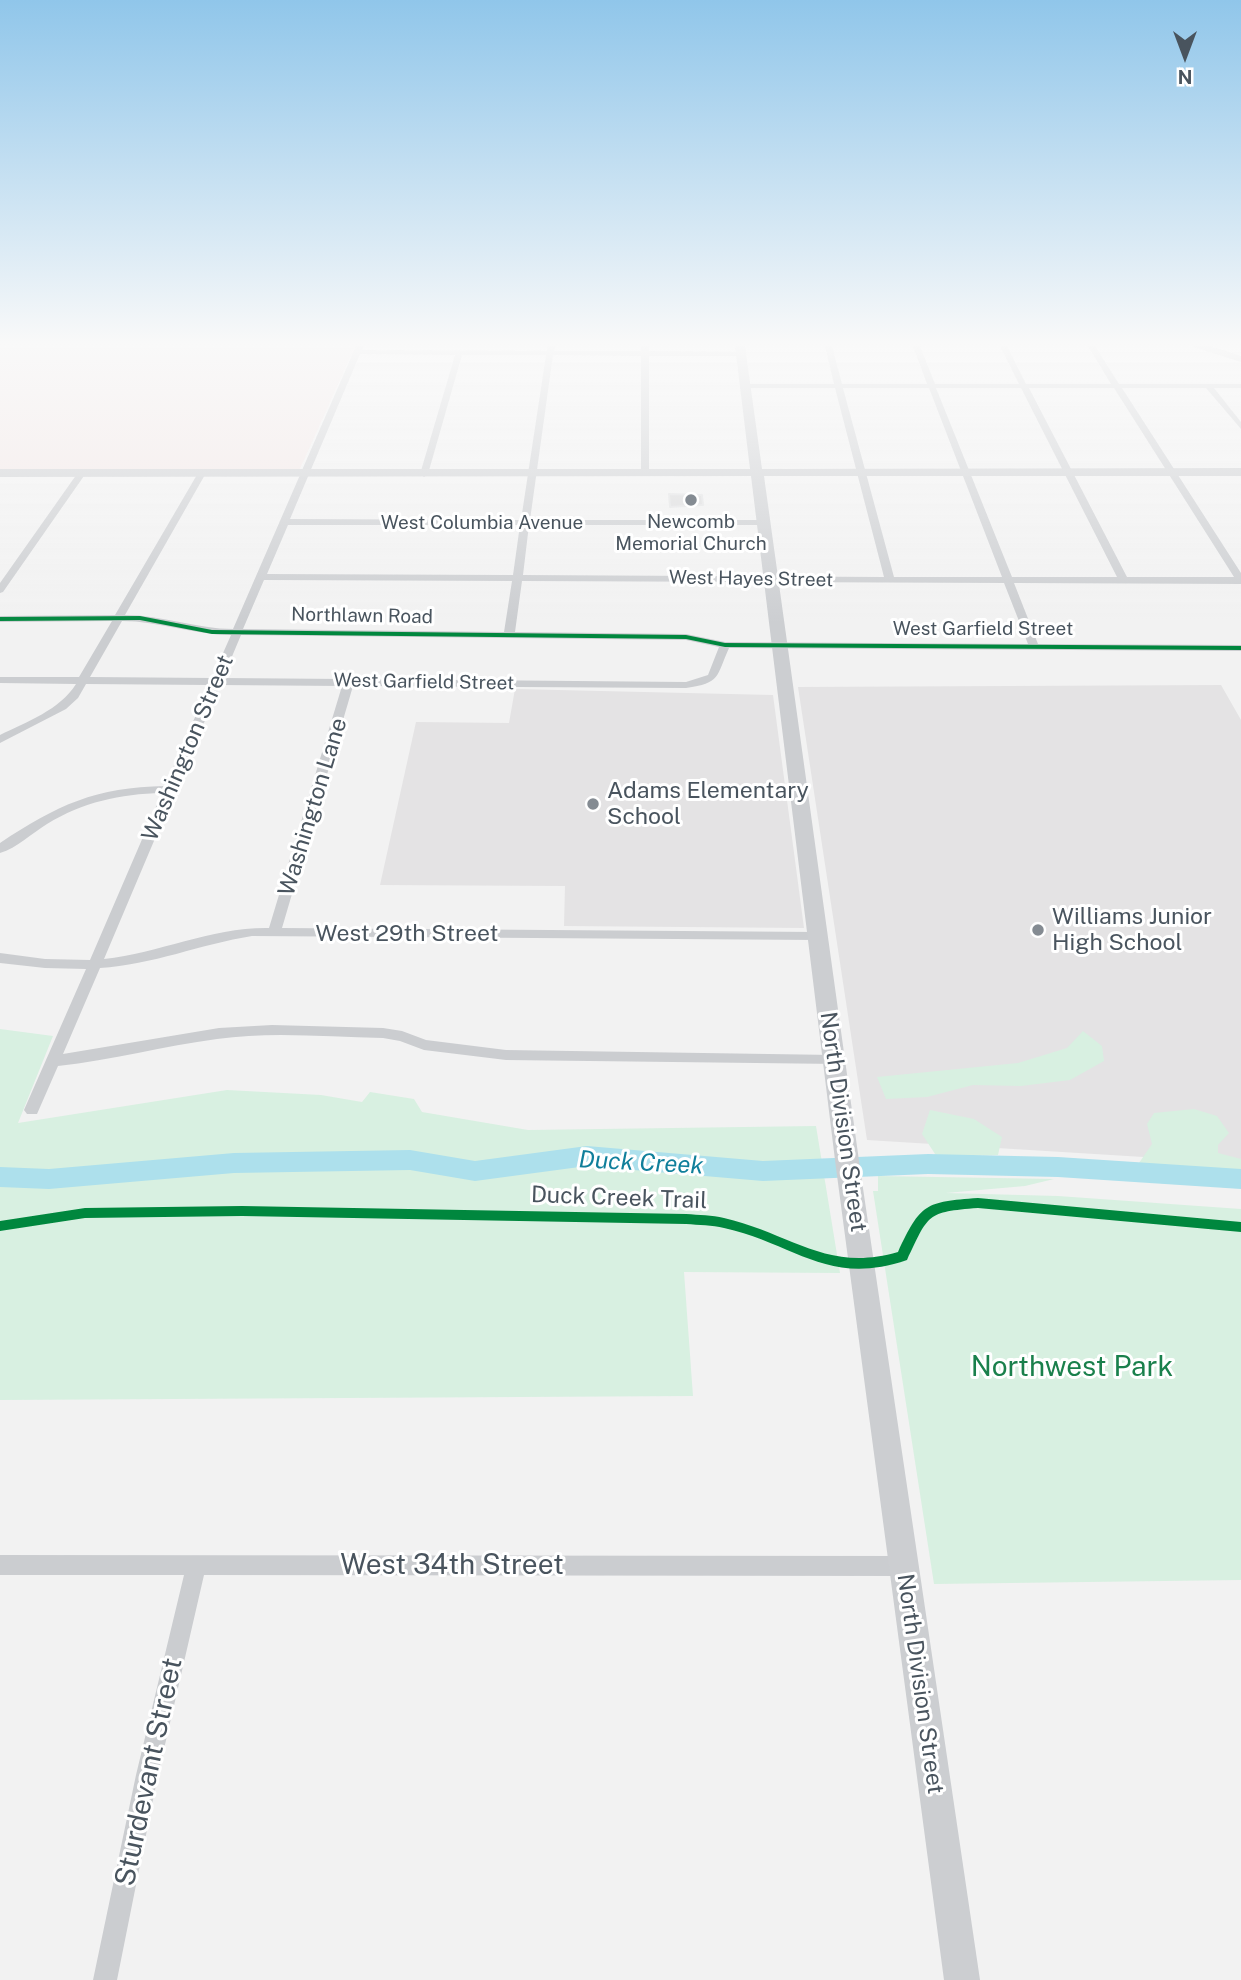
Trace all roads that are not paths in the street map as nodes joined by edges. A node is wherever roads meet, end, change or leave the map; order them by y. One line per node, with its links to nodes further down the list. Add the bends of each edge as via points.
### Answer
1 (319, 438): 21 (street, Washington Street)
2 (434, 438): 22 (street)
3 (538, 438): 18 (street)
4 (645, 438): 19 (street)
5 (753, 438): 20 (main road, North Division Street)
6 (851, 438): 10 (street)
7 (951, 438): 11 (street)
8 (1050, 438): 12 (street)
9 (1150, 438): 13 (street)
10 (860, 472): 11 (main road); 20 (main road); 31 (street)
11 (965, 472): 12 (main road); 32 (street)
12 (1068, 472): 13 (main road); 28 (street)
13 (1172, 472): 14 (main road); 29 (street)
14 (1241, 472)
15 (0, 473): 16 (main road)
16 (82, 473): 17 (main road); 33 (street)
17 (202, 473): 21 (main road); 34 (street)
18 (533, 473): 19 (main road); 22 (main road); 24 (street)
19 (645, 473): 20 (main road)
20 (757, 473): 25 (main road, North Division Street)
21 (304, 474): 22 (main road); 23 (street, Washington Street)
22 (424, 474)
23 (284, 522): 24 (street, West Columbia Avenue); 27 (street, Washington Street)
24 (526, 523): 25 (street, West Columbia Avenue); 26 (street)
25 (765, 523): 30 (main road, North Division Street)
26 (518, 576): 27 (street, West Hayes Street); 30 (street, West Hayes Street); 37 (street)
27 (260, 577): 36 (street, Washington Street)
28 (1124, 580): 29 (street, West Hayes Street); 32 (street, West Hayes Street)
29 (1241, 580)
30 (772, 581): 31 (street, West Hayes Street); 39 (main road, North Division Street)
31 (890, 581): 32 (street, West Hayes Street)
32 (1007, 581): 40 (street)
33 (0, 590)
34 (120, 618): 35 (street, Northlawn Road); 36 (street, Northlawn Road); 43 (street)
35 (0, 619)
36 (237, 632): 37 (street, Northlawn Road); 44 (street, Washington Street)
37 (509, 635): 38 (street, Northlawn Road, via 686,637)
38 (725, 645): 39 (street, West Garfield Street); 45 (street, West Garfield Street, via 718,674 711,681 694,684)
39 (779, 646): 40 (street, West Garfield Street); 50 (main road, North Division Street)
40 (1034, 646): 41 (street, West Garfield Street)
41 (1241, 648)
42 (0, 680): 43 (street, West Garfield Street)
43 (84, 680): 44 (street, West Garfield Street); 46 (street, via 62,708)
44 (217, 680): 45 (street, West Garfield Street); 47 (street, Washington Street)
45 (349, 680): 49 (street, Washington Lane)
46 (0, 740)
47 (170, 789): 48 (street, via 85,799); 52 (street, Washington Street)
48 (0, 849)
49 (274, 933): 50 (street, West 29th Street); 52 (street, West 29th Street, via 227,935 120,962)
50 (817, 936): 53 (main road, North Division Street)
51 (0, 958): 52 (street, West 29th Street)
52 (96, 963): 54 (street, Washington Street)
53 (834, 1060): 54 (street, via 506,1055 424,1045 383,1032 272,1030 208,1035); 58 (main road, North Division Street)
54 (53, 1061): 55 (street, Washington Street)
55 (32, 1110)
56 (0, 1565): 57 (street, West 34th Street)
57 (196, 1565): 58 (street, West 34th Street); 59 (street, Sturdevant Street)
58 (904, 1566): 60 (main road, North Division Street)
59 (105, 1980)
60 (962, 1980)

